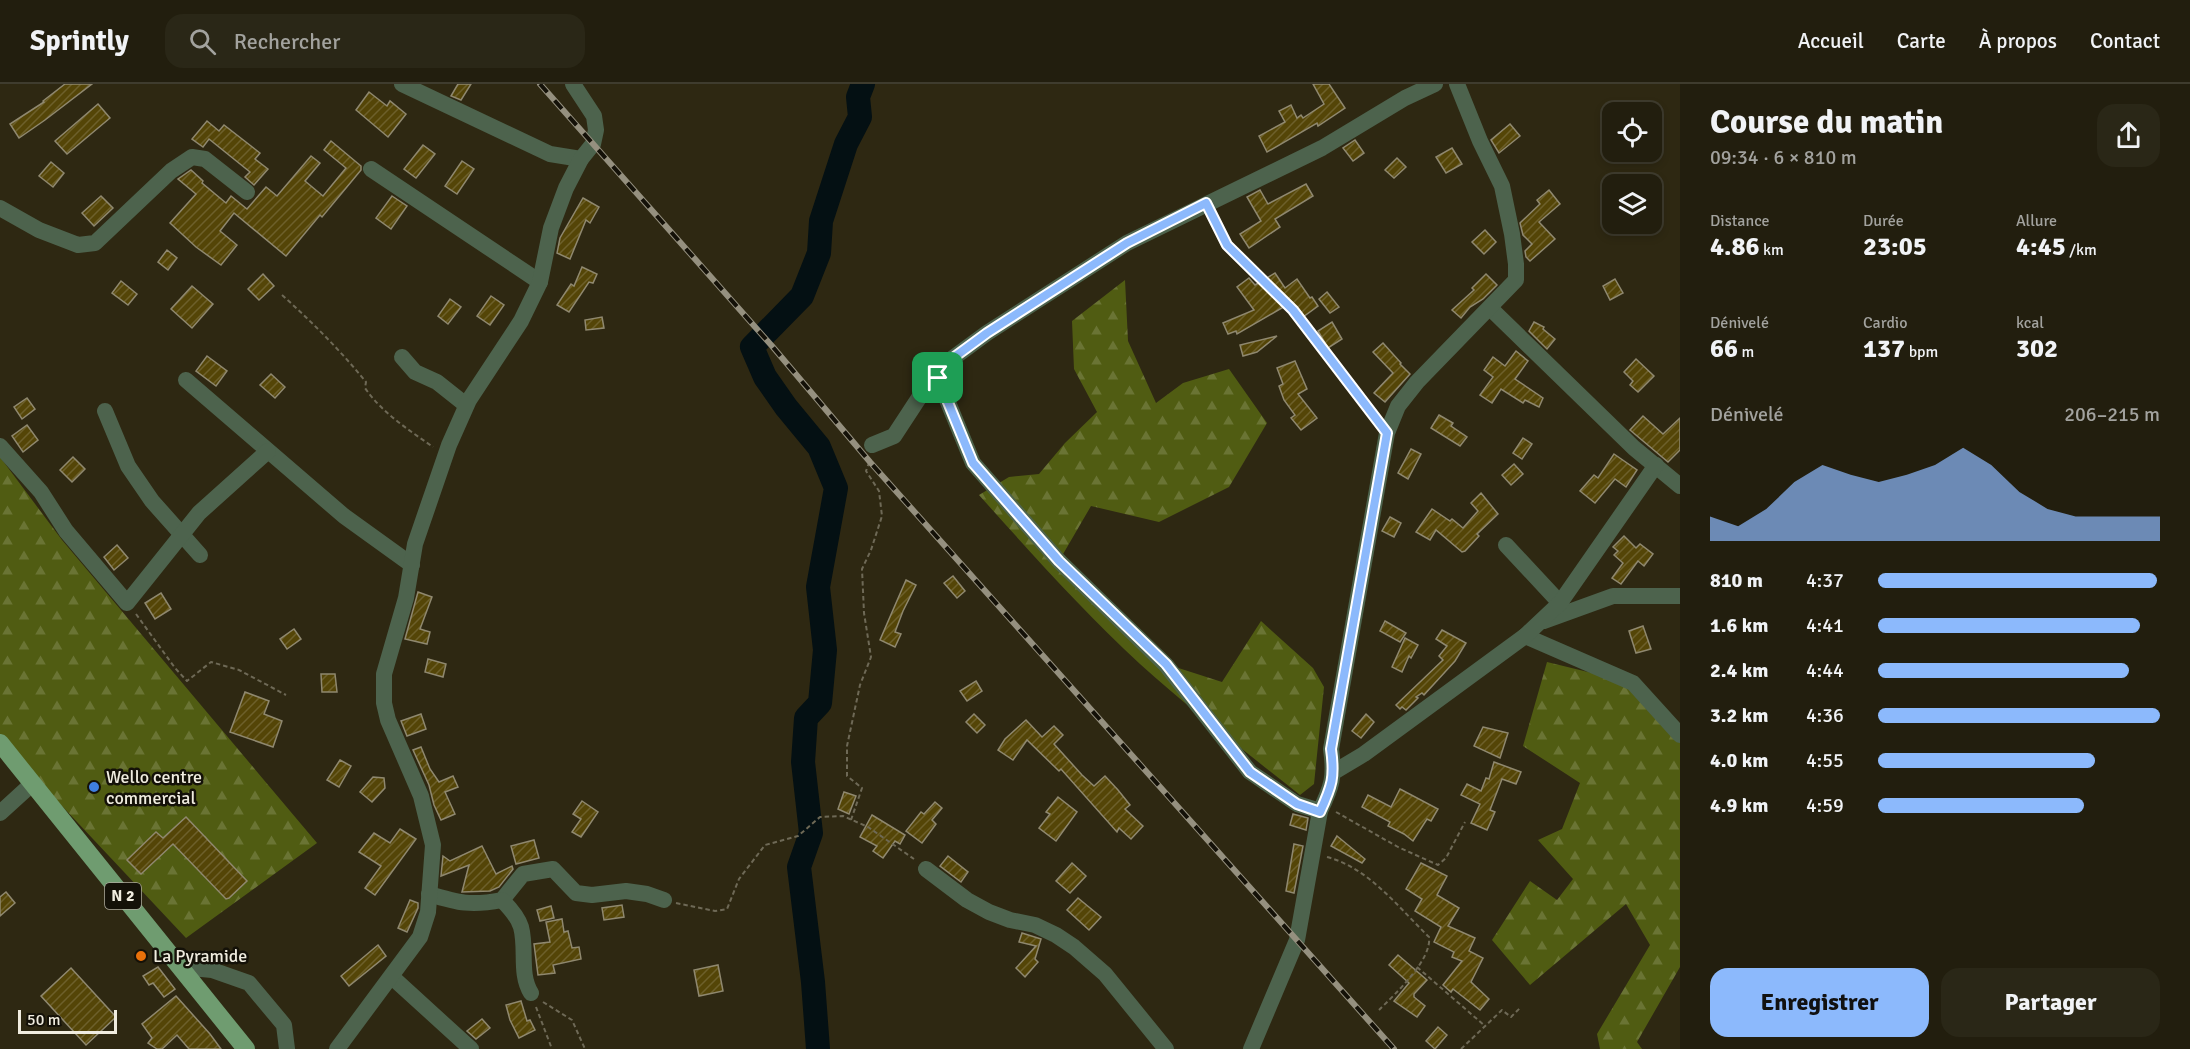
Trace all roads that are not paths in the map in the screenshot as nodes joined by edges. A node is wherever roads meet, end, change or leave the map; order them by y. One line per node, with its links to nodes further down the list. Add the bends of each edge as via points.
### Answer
1 (402, 84): 5 (street, via 550,154)
2 (573, 84): 5 (street, via 594,116 596,130 593,144)
3 (1435, 84): 12 (street, via 1322,148 1127,243 987,333 953,358)
4 (1457, 84): 10 (street, via 1502,186 1512,234 1516,280)
5 (581, 159): 9 (street, via 551,228)
6 (371, 169): 9 (street)
7 (247, 192): 8 (street, via 205,159 192,157 171,171 94,243 78,245 39,230)
8 (0, 208)
9 (540, 282): 14 (street, via 521,321)
10 (1490, 308): 19 (street); 31 (street, via 1417,382 1398,406 1387,433 1331,749)
11 (402, 357): 14 (street, via 415,372 437,382)
12 (938, 378): 16 (street, via 930,381 894,436); 33 (street, via 973,463 1059,561 1166,664 1250,772 1297,804)
13 (186, 380): 18 (street)
14 (466, 405): 24 (street, via 445,456)
15 (105, 411): 21 (street, via 128,466)
16 (872, 445)
17 (0, 446): 21 (street, via 128,602)
18 (268, 451): 21 (street, via 199,513); 24 (street)
19 (1656, 465): 20 (street); 26 (street)
20 (1680, 486)
21 (182, 535): 23 (street)
22 (1506, 545): 26 (street)
23 (200, 555)
24 (411, 566): 36 (street, via 384,674 384,703 426,815 433,845)
25 (1680, 596): 27 (street, via 1613,596)
26 (1560, 603): 27 (street)
27 (1539, 623): 28 (street)
28 (1525, 636): 29 (street, via 1633,683); 31 (street)
29 (1680, 735)
30 (0, 743): 32 (main road, N 2)
31 (1335, 772): 33 (street)
32 (33, 783): 34 (street); 39 (main road, N 2)
33 (1322, 808): 47 (street, via 1297,940)
34 (0, 813)
35 (926, 869): 46 (street, via 989,912 1035,925 1074,947 1105,974)
36 (429, 894): 37 (street, via 461,904); 40 (street, via 420,937)
37 (502, 900): 38 (street, via 523,874 553,869 576,893 626,891); 41 (street, via 521,927 526,985)
38 (664, 900)
39 (181, 967): 42 (main road, N 2); 43 (street, via 212,970 249,983 284,1025)
40 (392, 977): 44 (street); 45 (street)
41 (531, 993)
42 (246, 1049)
43 (287, 1049)
44 (337, 1049)
45 (471, 1049)
46 (1166, 1049)
47 (1251, 1049)

